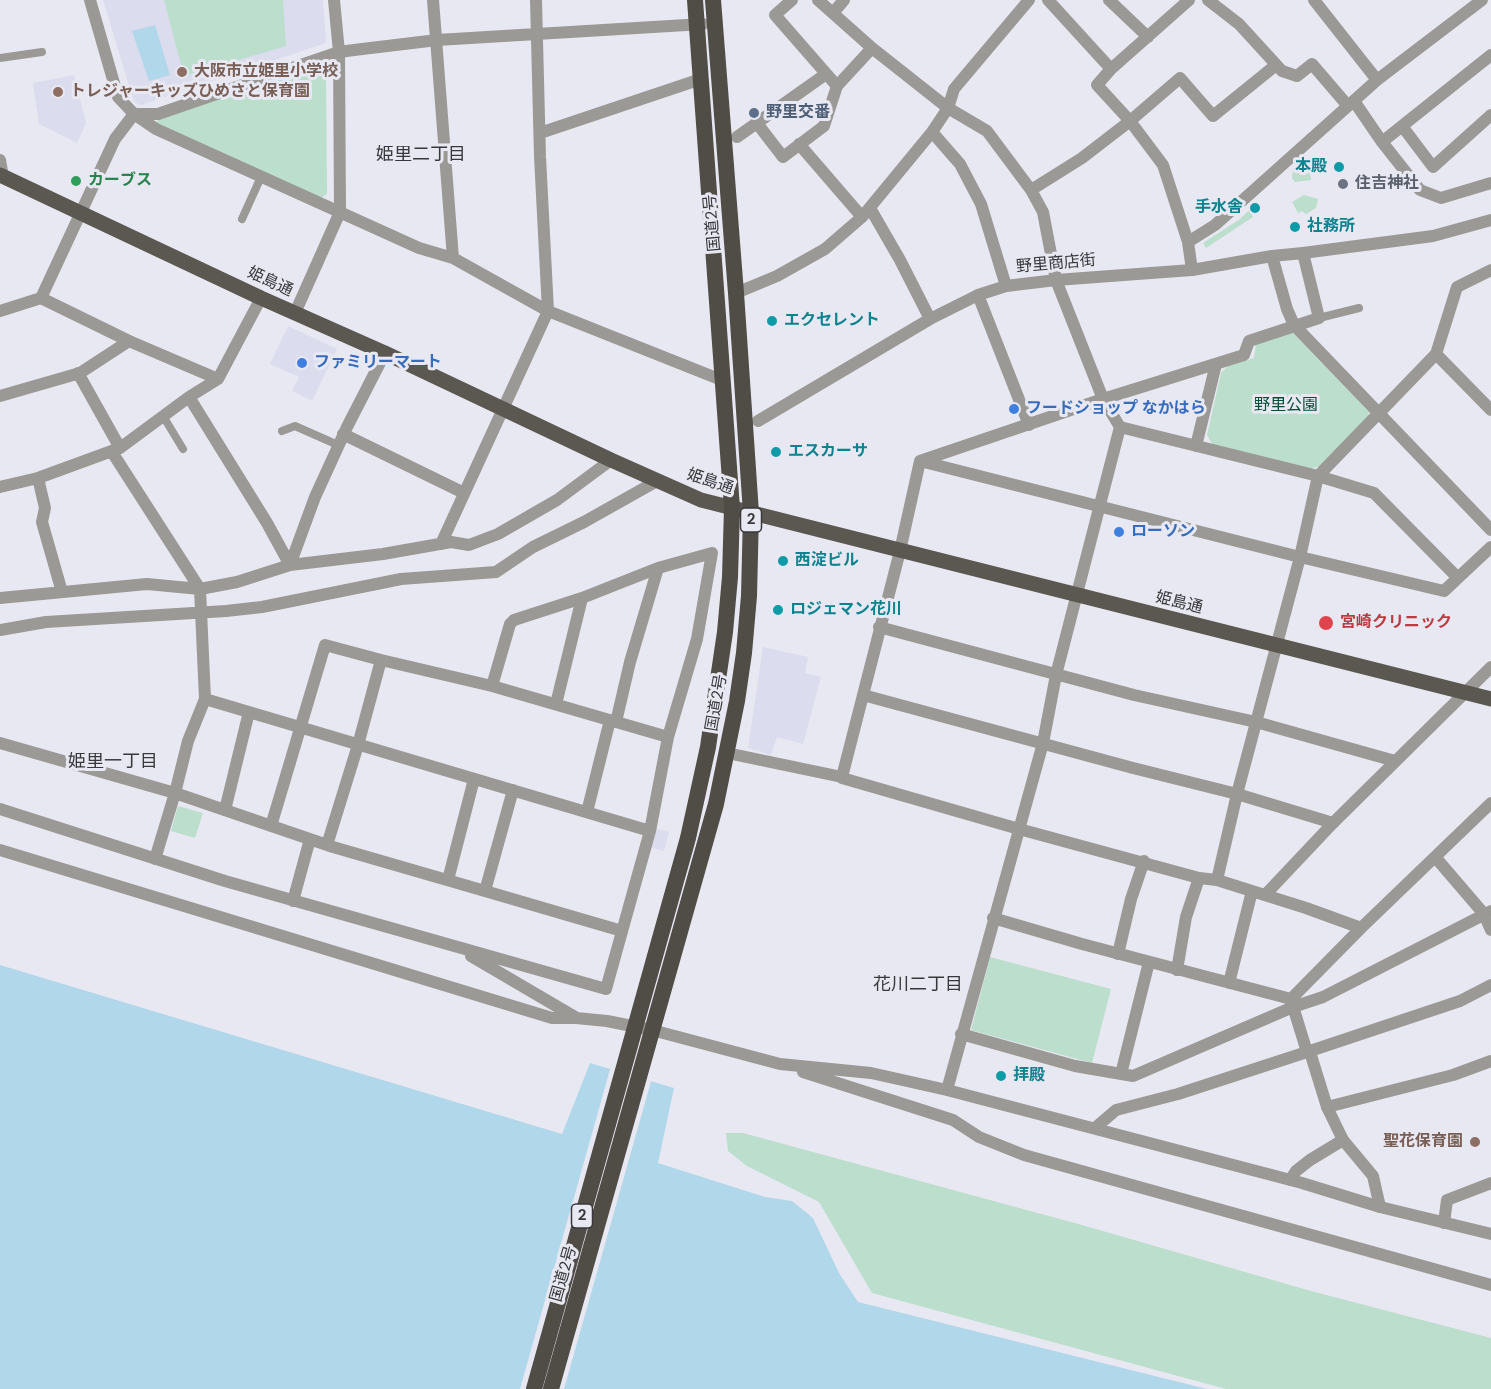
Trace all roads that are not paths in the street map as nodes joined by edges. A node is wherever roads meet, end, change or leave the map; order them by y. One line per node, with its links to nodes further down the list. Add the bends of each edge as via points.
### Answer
1 (90, 0): 36 (street, via 118,97)
2 (334, 0): 25 (street)
3 (433, 0): 22 (street)
4 (536, 0): 20 (street)
5 (695, 0): 19 (highway, 国道2号 / 2)
6 (713, 0): 18 (highway, 国道2号 / 2)
7 (792, 0): 30 (street, via 775,15)
8 (818, 0): 17 (street)
9 (844, 0): 17 (street)
10 (1029, 0): 35 (street, via 954,89)
11 (1048, 0): 29 (street)
12 (1109, 0): 21 (street)
13 (1190, 0): 21 (street)
14 (1208, 0): 28 (street, via 1239,24)
15 (1314, 0): 32 (street)
16 (1482, 0): 32 (street)
17 (832, 13): 23 (street)
18 (715, 23): 19 (street); 64 (highway, 国道2号 / 2)
19 (696, 24): 20 (street); 31 (highway, 国道2号 / 2)
20 (537, 35): 22 (street); 42 (street)
21 (1148, 37): 29 (street)
22 (437, 40): 25 (street); 59 (street)
23 (872, 48): 33 (street); 35 (street)
24 (42, 52): 27 (lane)
25 (339, 52): 36 (street, via 158,114); 51 (street)
26 (1491, 55): 40 (street)
27 (0, 58)
28 (1276, 65): 34 (street, via 1297,76 1312,64); 38 (street, via 1213,116 1180,78)
29 (1111, 69): 38 (street, via 1097,85)
30 (826, 74): 33 (street); 39 (street)
31 (701, 79): 42 (street); 81 (highway, 国道2号 / 2)
32 (1377, 80): 34 (street)
33 (837, 86): 45 (street, via 824,126)
34 (1351, 104): 44 (street); 56 (street, via 1215,225)
35 (948, 108): 41 (street); 50 (street, via 987,131)
36 (134, 114): 48 (street, via 156,129); 52 (street, via 115,139)
37 (1491, 115): 40 (street, via 1433,167)
38 (1130, 121): 50 (street); 56 (street, via 1163,165)
39 (756, 122): 43 (street); 45 (street, via 783,157)
40 (1402, 126): 44 (street)
41 (932, 132): 53 (street); 63 (street, via 960,164 981,204)
42 (540, 133): 70 (street)
43 (737, 137)
44 (1382, 142): 49 (street, via 1420,190 1441,198)
45 (799, 144): 53 (street)
46 (0, 160): 47 (street)
47 (1, 176): 52 (main road, 姫島通)
48 (261, 177): 51 (street); 54 (lane)
49 (1491, 183)
50 (1031, 190): 62 (street, via 1043,212)
51 (340, 212): 59 (street, via 419,248); 71 (street)
52 (81, 213): 66 (street); 67 (main road, 姫島通)
53 (866, 213): 64 (street, via 825,249 777,276); 73 (street, via 900,260)
54 (242, 219)
55 (1491, 220): 57 (street, via 1433,236)
56 (1188, 242): 60 (street)
57 (1303, 253): 58 (street, 野里商店街); 72 (street)
58 (1272, 256): 60 (street, 野里商店街); 74 (street)
59 (453, 258): 70 (street)
60 (1192, 270): 62 (street, 野里商店街)
61 (1491, 270): 77 (street, via 1457,287)
62 (1056, 280): 63 (street, 野里商店街); 84 (street)
63 (1006, 286): 65 (street, 野里商店街)
64 (736, 292): 106 (highway, 国道2号 / 2)
65 (978, 295): 73 (street, 野里商店街); 90 (street)
66 (41, 298): 69 (street); 75 (street)
67 (261, 298): 71 (main road, 姫島通); 80 (street)
68 (1359, 308): 72 (lane)
69 (0, 311)
70 (548, 311): 81 (street); 85 (street)
71 (295, 313): 76 (main road, 姫島通)
72 (1319, 318): 74 (street)
73 (930, 319): 89 (street, 野里商店街)
74 (1294, 325): 78 (street, via 1249,341 1244,355); 87 (street)
75 (129, 342): 79 (street); 80 (street)
76 (385, 353): 85 (main road, 姫島通); 93 (street)
77 (1436, 354): 86 (street); 87 (street)
78 (1216, 364): 84 (street); 94 (street)
79 (78, 373): 82 (street); 96 (street)
80 (218, 380): 83 (street)
81 (724, 381): 105 (highway, 国道2号 / 2)
82 (0, 396)
83 (189, 397): 88 (street); 112 (street)
84 (1103, 399): 90 (street); 91 (street)
85 (505, 409): 97 (main road, 姫島通); 103 (street)
86 (1491, 410)
87 (1379, 413): 99 (street); 107 (street)
88 (163, 416): 95 (lane); 96 (street)
89 (758, 421)
90 (1029, 425): 98 (street)
91 (1120, 427): 94 (street); 104 (street)
92 (282, 431): 93 (lane, via 295,426)
93 (341, 440): 103 (street); 112 (street)
94 (1196, 446): 99 (street)
95 (183, 449)
96 (116, 450): 100 (street); 115 (street)
97 (611, 460): 101 (main road, 姫島通); 108 (street, via 557,500 498,534 469,545)
98 (920, 461): 104 (street); 110 (street)
99 (1318, 476): 111 (street); 114 (street, via 1374,493)
100 (38, 478): 102 (street); 116 (street, via 45,507 42,522)
101 (657, 481): 105 (main road, 姫島通); 120 (street, via 533,547 496,572 401,579 262,607)
102 (0, 487)
103 (464, 493): 108 (street)
104 (1100, 507): 111 (street); 117 (street)
105 (732, 508): 106 (main road, 姫島通); 183 (highway, 国道2号 / 2, via 725,632 708,747)
106 (751, 513): 110 (main road, 姫島通); 141 (highway, 国道2号 / 2, via 744,653)
107 (1491, 530)
108 (441, 544): 112 (street)
109 (1491, 547): 114 (street)
110 (900, 551): 117 (main road, 姫島通); 121 (street)
111 (1300, 557): 114 (street, via 1444,591); 123 (street)
112 (290, 565): 115 (street)
113 (658, 568): 119 (street); 134 (street); 137 (street, via 712,553 697,639)
114 (1458, 578)
115 (200, 589): 116 (street, via 147,584); 120 (street)
116 (62, 592): 118 (street)
117 (1076, 596): 123 (main road, 姫島通); 126 (street)
118 (0, 598)
119 (582, 598): 127 (street, via 514,620); 132 (street)
120 (200, 614): 122 (street, via 46,622); 130 (street)
121 (879, 627): 126 (street); 129 (street)
122 (0, 630)
123 (1276, 645): 128 (main road, 姫島通); 135 (street)
124 (381, 660): 127 (street); 136 (street, via 325,645); 140 (street)
125 (1491, 667): 128 (street)
126 (1056, 675): 135 (street); 139 (street)
127 (492, 686): 132 (street)
128 (1466, 693): 131 (main road, 姫島通); 142 (street)
129 (862, 695): 139 (street); 143 (street)
130 (205, 699): 133 (street); 146 (street, via 188,741)
131 (1491, 699)
132 (556, 704): 134 (street)
133 (249, 712): 136 (street); 150 (street)
134 (613, 721): 137 (street); 151 (street)
135 (1256, 722): 142 (street); 147 (street)
136 (301, 727): 140 (street); 153 (street)
137 (668, 737): 155 (street)
138 (0, 743): 146 (street)
139 (1043, 743): 147 (street); 154 (street)
140 (358, 746): 144 (street); 157 (street)
141 (727, 753): 143 (street); 183 (highway, 国道2号 / 2, via 716,804)
142 (1395, 761): 152 (street)
143 (842, 777): 154 (street)
144 (474, 779): 145 (street); 163 (street)
145 (513, 790): 151 (street); 165 (street)
146 (175, 793): 150 (street); 160 (street)
147 (1237, 794): 152 (street); 164 (street)
148 (1491, 803): 159 (street)
149 (0, 809): 160 (street)
150 (225, 810): 153 (street)
151 (587, 812): 155 (street)
152 (1333, 823): 167 (street)
153 (271, 826): 156 (street)
154 (1019, 829): 161 (street); 170 (street)
155 (650, 831): 173 (street)
156 (310, 839): 157 (street); 168 (street)
157 (327, 844): 163 (street)
158 (0, 850): 181 (street, via 552,1018)
159 (1436, 858): 169 (street); 171 (street)
160 (155, 859): 168 (street)
161 (1144, 861): 162 (street); 175 (street)
162 (1199, 878): 164 (street); 177 (street, via 1186,917)
163 (448, 880): 165 (street)
164 (1217, 880): 166 (street)
165 (485, 891): 173 (street)
166 (1252, 891): 167 (street); 178 (street)
167 (1265, 895): 171 (street)
168 (293, 901): 174 (street)
169 (1487, 913): 172 (street); 180 (street, via 1323,997)
170 (993, 918): 175 (street); 182 (street)
171 (1361, 928): 180 (street)
172 (1491, 930)
173 (622, 931): 174 (street, via 606,989)
174 (459, 948): 181 (street)
175 (1118, 954): 176 (street)
176 (1149, 962): 177 (street); 187 (street)
177 (1177, 970): 178 (street)
178 (1228, 983): 180 (street)
179 (1491, 985): 184 (street, via 1460,1001)
180 (1292, 1003): 184 (street); 187 (street, via 1133,1076)
181 (576, 1018): 183 (street)
182 (961, 1034): 187 (street, via 1075,1066); 188 (street)
183 (641, 1037): 186 (street); 198 (highway, 国道2号 / 2); 199 (highway, 国道2号 / 2)
184 (1309, 1052): 189 (street); 190 (street, via 1116,1110)
185 (1491, 1061): 189 (street, via 1453,1075)
186 (780, 1064): 188 (street, via 871,1073); 197 (street, via 953,1120 979,1137 1024,1155)
187 (1120, 1074)
188 (947, 1090): 190 (street)
189 (1327, 1107): 191 (street)
190 (1095, 1128): 192 (street)
191 (1343, 1140): 192 (street, via 1310,1160); 194 (street, via 1373,1176)
192 (1290, 1180): 194 (street)
193 (1491, 1183): 195 (street, via 1447,1200)
194 (1380, 1207): 195 (street)
195 (1444, 1223): 196 (street)
196 (1491, 1234)
197 (1491, 1285)
198 (534, 1389)
199 (550, 1389)

